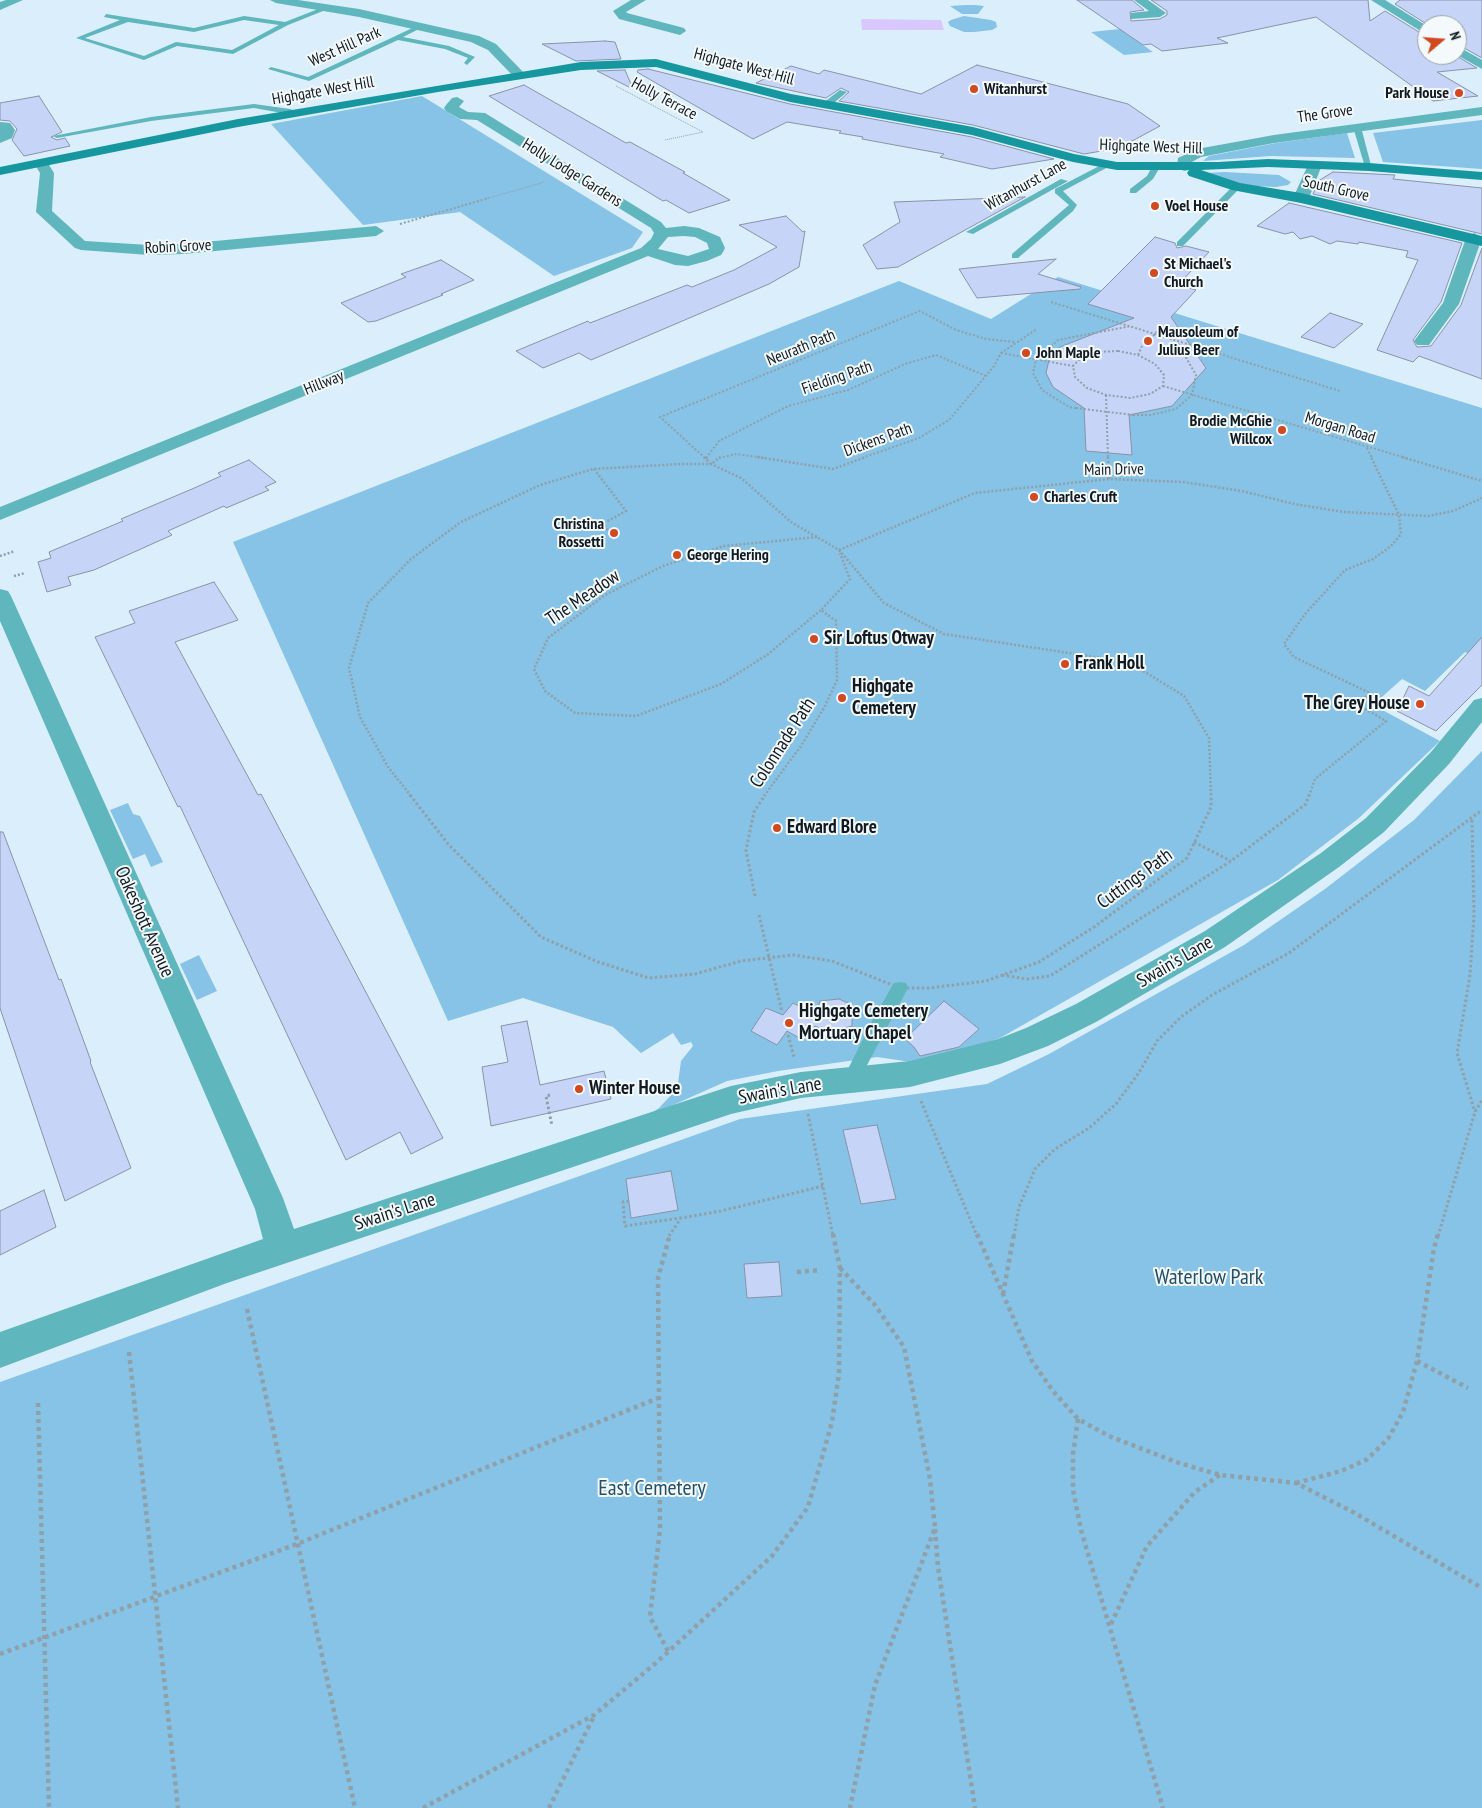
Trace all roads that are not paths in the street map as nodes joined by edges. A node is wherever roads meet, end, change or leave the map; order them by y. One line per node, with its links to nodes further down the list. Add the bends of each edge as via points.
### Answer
1 (17, 0): 6 (street)
2 (276, 0): 7 (street)
3 (640, 0): 14 (street, via 620,11 623,16)
4 (1140, 0): 9 (street, via 1160,13)
5 (1377, 0): 12 (street)
6 (0, 6)
7 (326, 8): 11 (lane); 13 (street)
8 (106, 16): 10 (lane)
9 (1135, 16)
10 (129, 19): 11 (lane, via 194,30 244,18); 11 (lane, via 79,38 144,58 176,44 233,52)
11 (286, 24)
12 (1417, 25)
13 (422, 26): 15 (lane, West Hill Park); 20 (street, via 492,47)
14 (680, 31)
15 (399, 38): 17 (lane, West Hill Park, via 447,47 472,57); 19 (lane, West Hill Park, via 309,79)
16 (1467, 56): 18 (street)
17 (467, 63)
18 (1482, 65)
19 (271, 69)
20 (520, 76): 21 (street, Highgate West Hill); 23 (street, Highgate West Hill, via 581,66 656,63)
21 (438, 88): 25 (street, Highgate West Hill); 43 (street, Holly Lodge Gardens, via 446,97 457,101 452,108 458,112 465,116 480,116 656,225)
22 (843, 92): 23 (lane)
23 (826, 105): 31 (street, Highgate West Hill, via 972,131)
24 (1482, 111): 27 (street, The Grove)
25 (299, 114): 28 (lane, via 254,106 151,119); 30 (street, Highgate West Hill)
26 (0, 126): 29 (street, via 8,130)
27 (1357, 127): 34 (street, The Grove, via 1197,153 1183,161); 35 (lane)
28 (57, 136)
29 (0, 139)
30 (40, 163): 36 (street, Highgate West Hill); 41 (street, Robin Grove, via 47,173 44,212 81,246 175,249)
31 (1102, 164): 33 (street, Highgate West Hill); 42 (lane, Witanhurst Lane); 47 (lane, via 1058,191 1072,204 1070,209)
32 (1315, 165): 34 (street, Highgate West Hill, via 1268,163); 35 (street, Highgate West Hill); 40 (street)
33 (1156, 167): 34 (street, Highgate West Hill); 39 (lane, via 1150,177)
34 (1184, 167): 38 (street, South Grove, via 1196,175)
35 (1369, 167): 37 (street, Highgate West Hill)
36 (0, 171)
37 (1482, 176)
38 (1238, 187): 40 (street, South Grove); 45 (lane)
39 (1133, 191)
40 (1301, 198): 44 (street, South Grove)
41 (376, 231)
42 (970, 232)
43 (662, 233): 46 (street); 46 (street, via 699,233 714,240 717,248 715,252 688,261)
44 (1478, 239): 48 (street, via 1451,304)
45 (1180, 244)
46 (647, 250): 49 (street, Hillway)
47 (1015, 256)
48 (1423, 341)
49 (0, 514)
50 (0, 596): 54 (street, Oakeshott Avenue, via 271,1209)
51 (1482, 706): 53 (street, Swain's Lane, via 1440,758 1374,825 1289,891 1216,939 1037,1037 1000,1051 910,1074)
52 (900, 988): 53 (lane)
53 (851, 1079): 54 (street, Swain's Lane, via 801,1085 731,1100)
54 (283, 1248): 55 (street, Swain's Lane)
55 (0, 1350)

